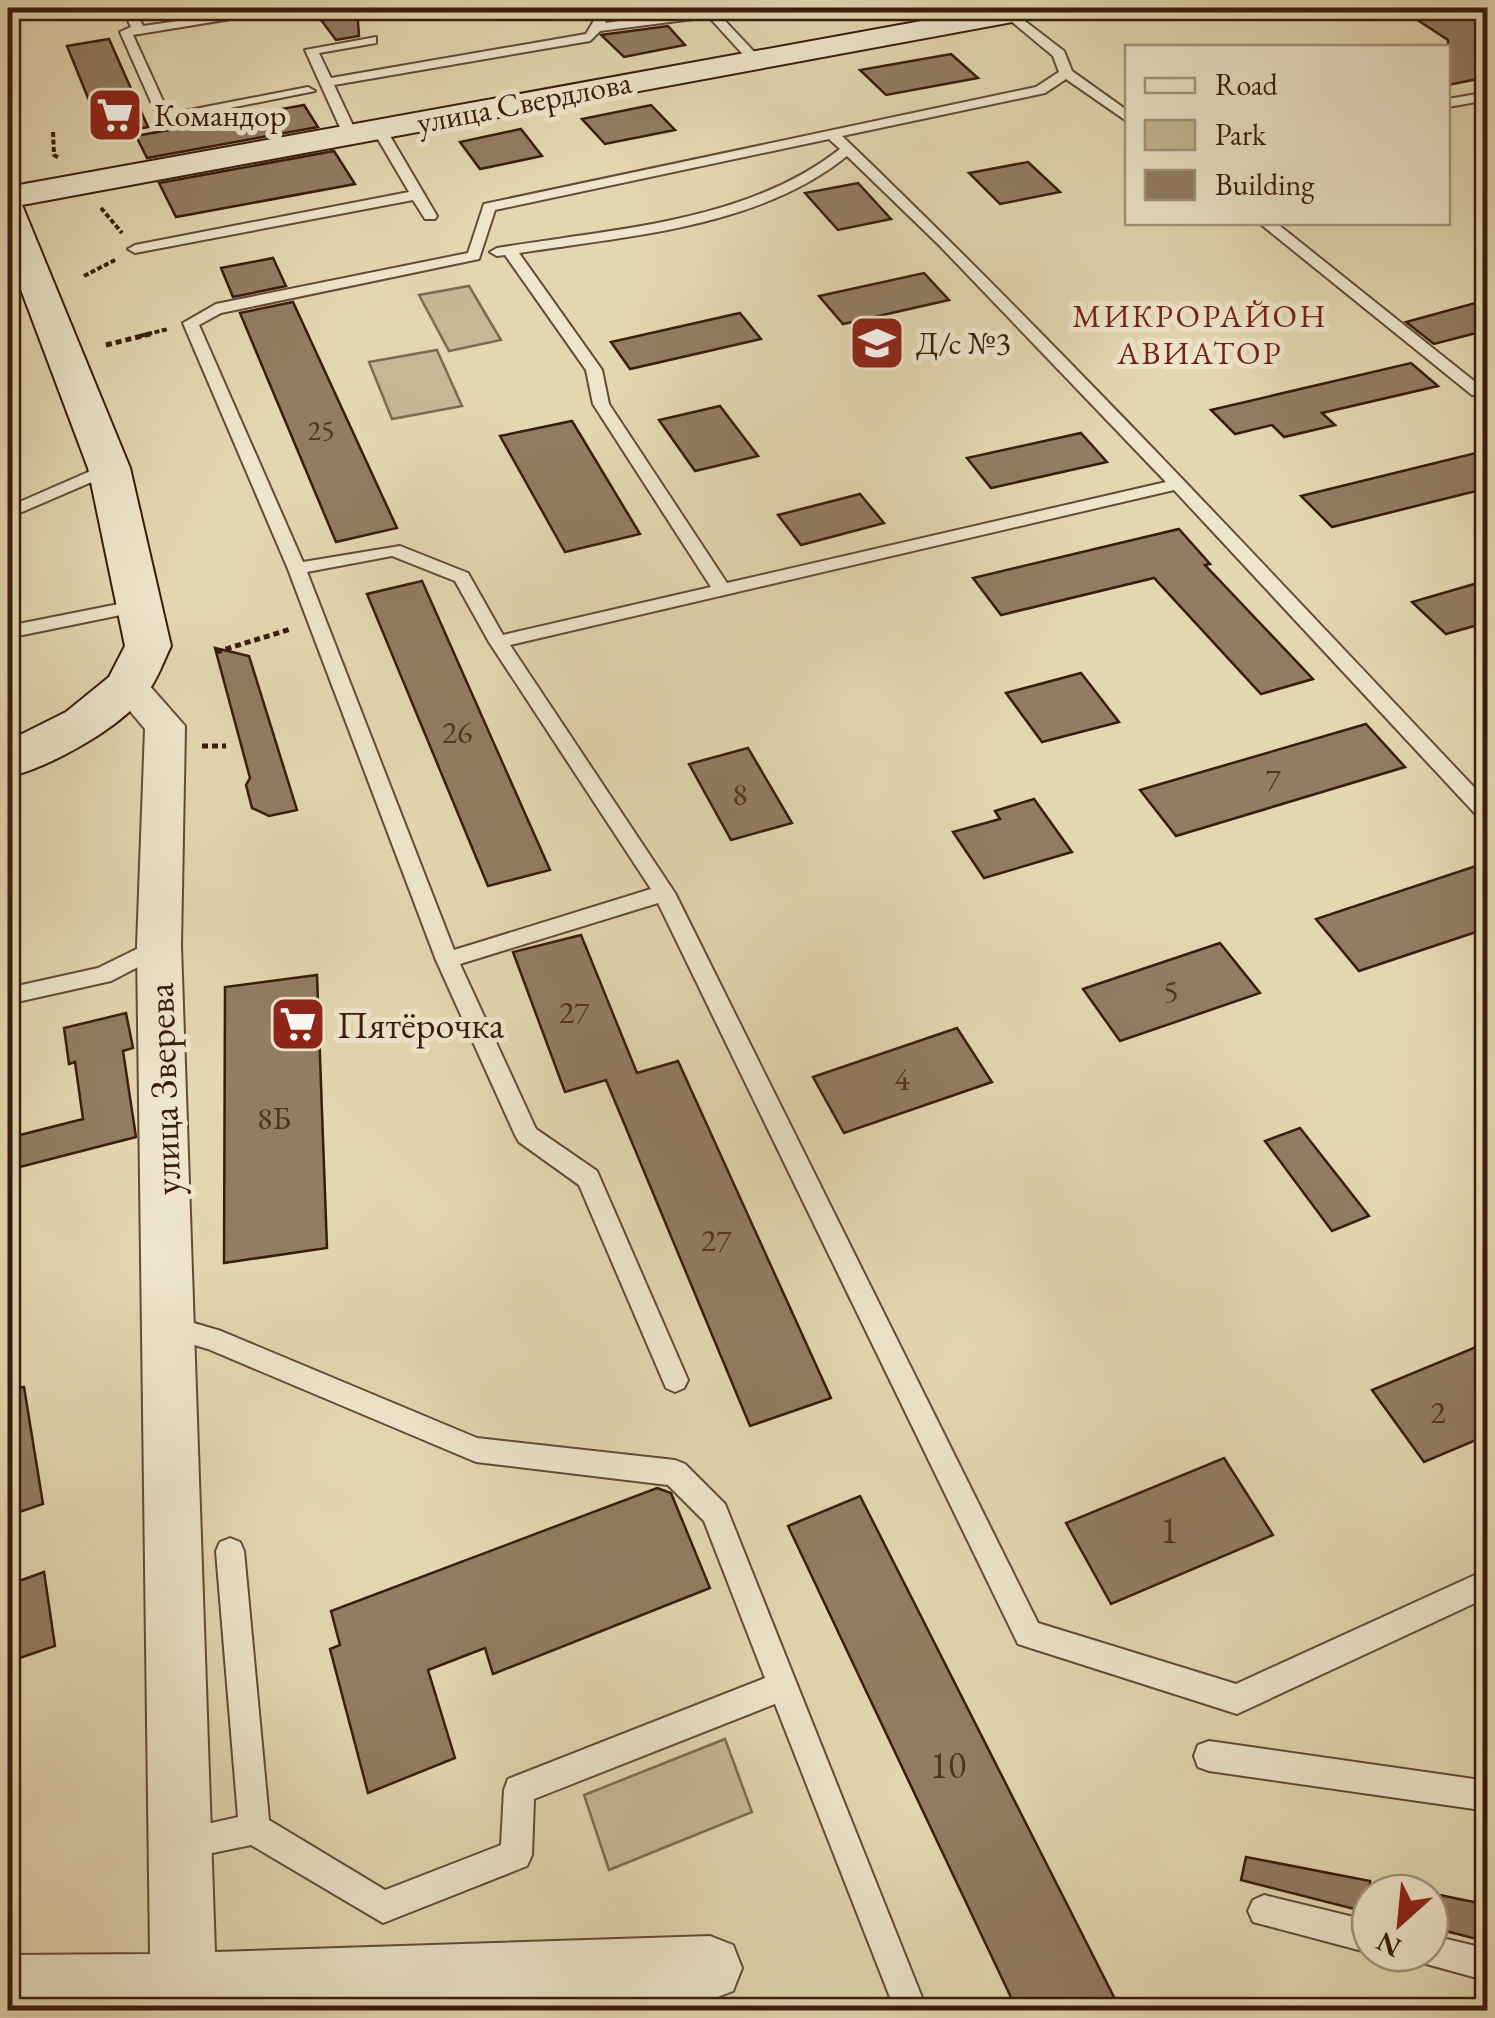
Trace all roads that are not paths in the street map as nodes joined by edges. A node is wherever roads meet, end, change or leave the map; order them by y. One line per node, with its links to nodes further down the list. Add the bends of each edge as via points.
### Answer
1 (49, 8): 7 (lane)
2 (128, 8): 9 (lane)
3 (292, 8): 9 (lane)
4 (595, 8): 8 (lane, via 602,17)
5 (710, 10): 8 (lane); 11 (lane)
6 (998, 11): 11 (main road, улица Свердлова); 12 (lane, via 1059,54)
7 (8, 15)
8 (596, 28): 13 (lane, via 590,37)
9 (139, 30): 14 (lane, via 126,32 165,119)
10 (372, 40): 13 (lane, via 310,50)
11 (754, 58): 18 (main road, улица Свердлова)
12 (1066, 72): 17 (lane); 19 (lane, via 1040,90)
13 (325, 83): 18 (lane)
14 (308, 91)
15 (1488, 96): 16 (lane)
16 (1450, 103)
17 (1125, 116)
18 (365, 132): 20 (lane); 21 (main road, улица Свердлова)
19 (841, 142): 26 (lane, via 831,167 764,199); 27 (lane, via 490,207); 30 (lane)
20 (416, 195): 23 (lane); 25 (lane)
21 (8, 198)
22 (8, 210): 29 (main road)
23 (430, 216)
24 (1270, 225): 28 (lane)
25 (134, 249)
26 (509, 250): 27 (lane); 33 (lane, via 594,370 601,404)
27 (474, 256): 32 (lane, via 216,309 191,323)
28 (1478, 392)
29 (109, 468): 31 (lane); 34 (main road)
30 (1178, 484): 33 (lane); 39 (lane)
31 (8, 514)
32 (296, 569): 36 (lane, via 394,550 462,577); 42 (lane)
33 (722, 590): 36 (lane)
34 (139, 606): 35 (lane); 37 (main road, via 148,646)
35 (8, 632)
36 (498, 642): 40 (lane)
37 (128, 686): 38 (main road, via 83,724); 41 (street, улица Зверева, via 165,726)
38 (8, 762)
39 (1488, 815)
40 (664, 892): 42 (lane); 47 (lane, via 1028,1634 1237,1699)
41 (159, 946): 43 (lane, via 103,975); 44 (street, улица Зверева)
42 (447, 960): 45 (lane, via 528,1135 588,1178)
43 (8, 996)
44 (170, 1327): 48 (lane, via 476,1450 674,1473 715,1513); 52 (street, улица Зверева)
45 (675, 1380)
46 (230, 1551): 51 (lane)
47 (1488, 1582)
48 (785, 1686): 51 (lane, via 519,1790 516,1855 383,1907); 60 (lane)
49 (1209, 1756): 50 (lane)
50 (1488, 1796)
51 (254, 1830): 52 (lane)
52 (181, 1844): 59 (street, улица Зверева)
53 (1264, 1911): 54 (lane)
54 (1350, 1932)
55 (1450, 1957): 56 (lane)
56 (1488, 1966)
57 (710, 1968): 59 (street)
58 (8, 1988): 59 (street)
59 (181, 1998)
60 (911, 2010)

